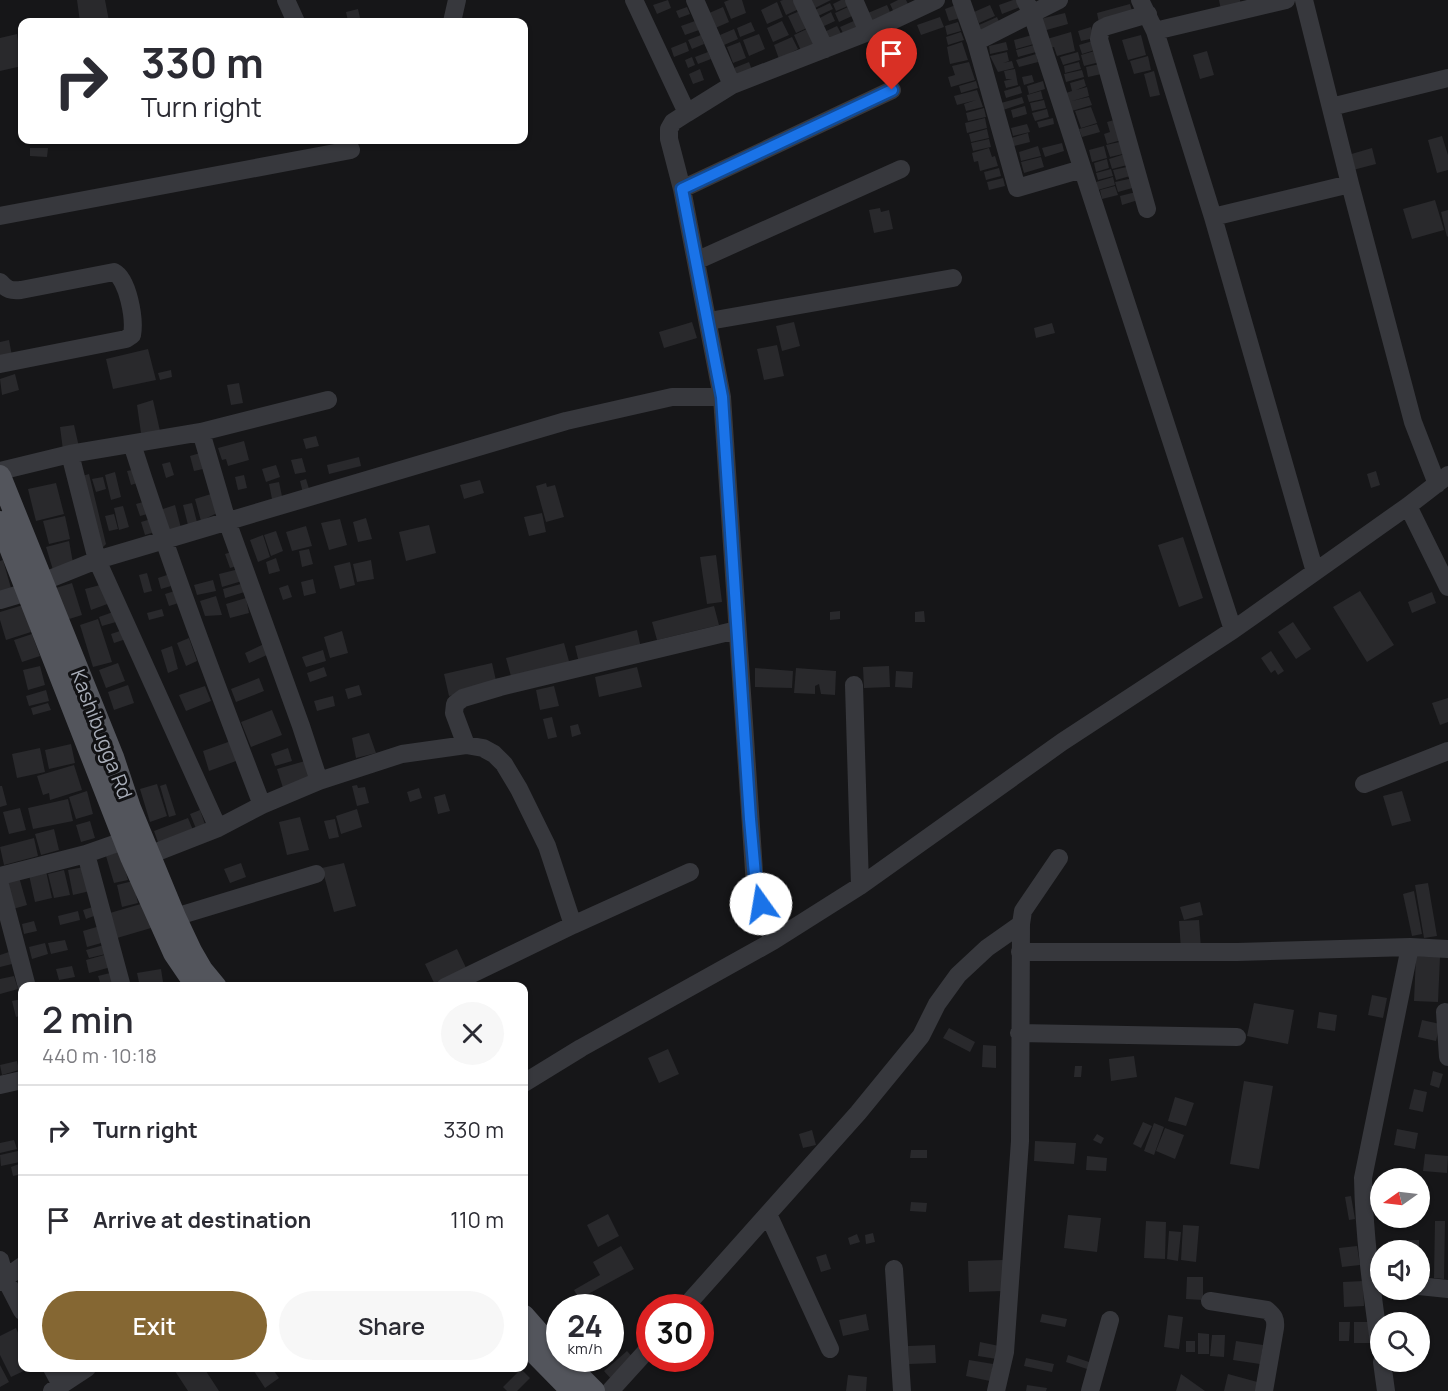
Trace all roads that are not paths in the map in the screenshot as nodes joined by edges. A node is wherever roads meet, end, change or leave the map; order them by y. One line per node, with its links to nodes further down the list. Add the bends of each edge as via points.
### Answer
1 (286, 0): 15 (street)
2 (457, 0): 16 (street)
3 (634, 0): 24 (street)
4 (695, 0): 21 (street)
5 (802, 0): 19 (street)
6 (854, 0): 17 (street)
7 (936, 0): 12 (street)
8 (961, 0): 18 (street)
9 (1059, 0): 13 (street)
10 (1286, 0): 14 (street)
11 (1304, 0): 23 (street)
12 (915, 5): 17 (street)
13 (1028, 7): 18 (street); 27 (street)
14 (1148, 15): 30 (street, via 1107,26 1099,33); 32 (street)
15 (294, 18)
16 (453, 18)
17 (868, 32): 19 (street)
18 (976, 42): 27 (street, via 1017,188)
19 (825, 49): 21 (street)
20 (1448, 78): 23 (street)
21 (732, 85): 24 (street)
22 (892, 90): 29 (street)
23 (1331, 107): 28 (street)
24 (687, 113): 29 (street, via 669,129)
25 (348, 144): 31 (street, via 351,150)
26 (901, 169): 33 (street)
27 (1082, 169): 56 (street)
28 (1350, 183): 32 (street); 45 (street, via 1413,422)
29 (682, 189): 33 (street)
30 (1147, 208)
31 (0, 216)
32 (1213, 217): 51 (street)
33 (696, 261): 36 (street)
34 (953, 278): 36 (street)
35 (0, 282): 37 (street, via 12,291 114,272 126,285 134,327 126,339)
36 (709, 321): 38 (street)
37 (0, 363)
38 (722, 397): 47 (street, via 672,397 566,422); 55 (street)
39 (328, 400): 40 (street)
40 (201, 432): 41 (street); 47 (street)
41 (132, 444): 42 (street); 49 (street)
42 (69, 454): 43 (street); 50 (street)
43 (0, 471)
44 (0, 476): 52 (main road, Kashibugga Rd)
45 (1442, 479): 46 (street)
46 (1408, 506): 51 (street); 53 (street)
47 (227, 521): 49 (street); 60 (street)
48 (0, 522): 52 (main road, Kashibugga Rd)
49 (163, 540): 50 (street); 62 (street)
50 (97, 560): 52 (street); 63 (street)
51 (1316, 572): 56 (street)
52 (34, 587): 54 (street); 64 (main road, Kashibugga Rd); 66 (main road, Kashibugga Rd, via 113,757)
53 (1448, 587)
54 (0, 600)
55 (737, 630): 58 (street, via 463,698 455,704 454,713); 76 (street, via 756,886)
56 (1233, 630): 72 (street, via 1062,742)
57 (854, 685): 72 (street)
58 (466, 745): 60 (street, via 402,754); 75 (street, via 495,754 519,789 547,846)
59 (1448, 751): 61 (street)
60 (319, 781): 62 (street)
61 (1364, 784)
62 (262, 805): 63 (street)
63 (218, 828): 66 (street)
64 (126, 840): 65 (street); 82 (main road, Kashibugga Rd, via 174,953)
65 (86, 854): 70 (street); 81 (street)
66 (149, 855): 73 (main road, Kashibugga Rd)
67 (1059, 858): 74 (street, via 1023,911)
68 (690, 872): 75 (street)
69 (316, 874): 73 (street)
70 (0, 876)
71 (0, 885): 80 (street)
72 (860, 886): 76 (street)
73 (175, 917): 83 (main road, Kashibugga Rd, via 191,951)
74 (1021, 924): 79 (street); 92 (street, via 958,975 921,1036)
75 (573, 925): 84 (street)
76 (773, 941): 90 (street)
77 (1410, 947): 78 (street); 79 (street); 93 (street, via 1363,1178)
78 (1448, 949)
79 (1020, 952): 86 (street)
80 (26, 982)
81 (121, 982)
82 (194, 982)
83 (213, 982)
84 (455, 982)
85 (1445, 1012): 88 (street)
86 (1019, 1033): 87 (street); 118 (street, via 1020,1141 1005,1352)
87 (1237, 1037)
88 (1448, 1057)
89 (18, 1081): 91 (street)
90 (528, 1081)
91 (0, 1085)
92 (768, 1214): 100 (street); 107 (street)
93 (1370, 1240)
94 (0, 1260): 97 (street)
95 (18, 1269): 97 (street)
96 (894, 1269): 117 (street)
97 (3, 1280): 102 (street)
98 (1430, 1287): 99 (street)
99 (1448, 1288)
100 (697, 1294)
101 (1210, 1301): 120 (street, via 1267,1310 1276,1320)
102 (18, 1304)
103 (1110, 1320): 119 (street)
104 (528, 1321): 105 (main road)
105 (546, 1341)
106 (528, 1346): 114 (main road)
107 (830, 1349)
108 (636, 1362): 116 (street)
109 (53, 1372): 113 (street)
110 (81, 1372): 113 (street)
111 (575, 1372): 115 (main road)
112 (1383, 1372): 121 (street)
113 (57, 1388)
114 (572, 1391)
115 (594, 1391)
116 (610, 1391)
117 (902, 1391)
118 (996, 1391)
119 (1090, 1391)
120 (1264, 1391)
121 (1386, 1391)

